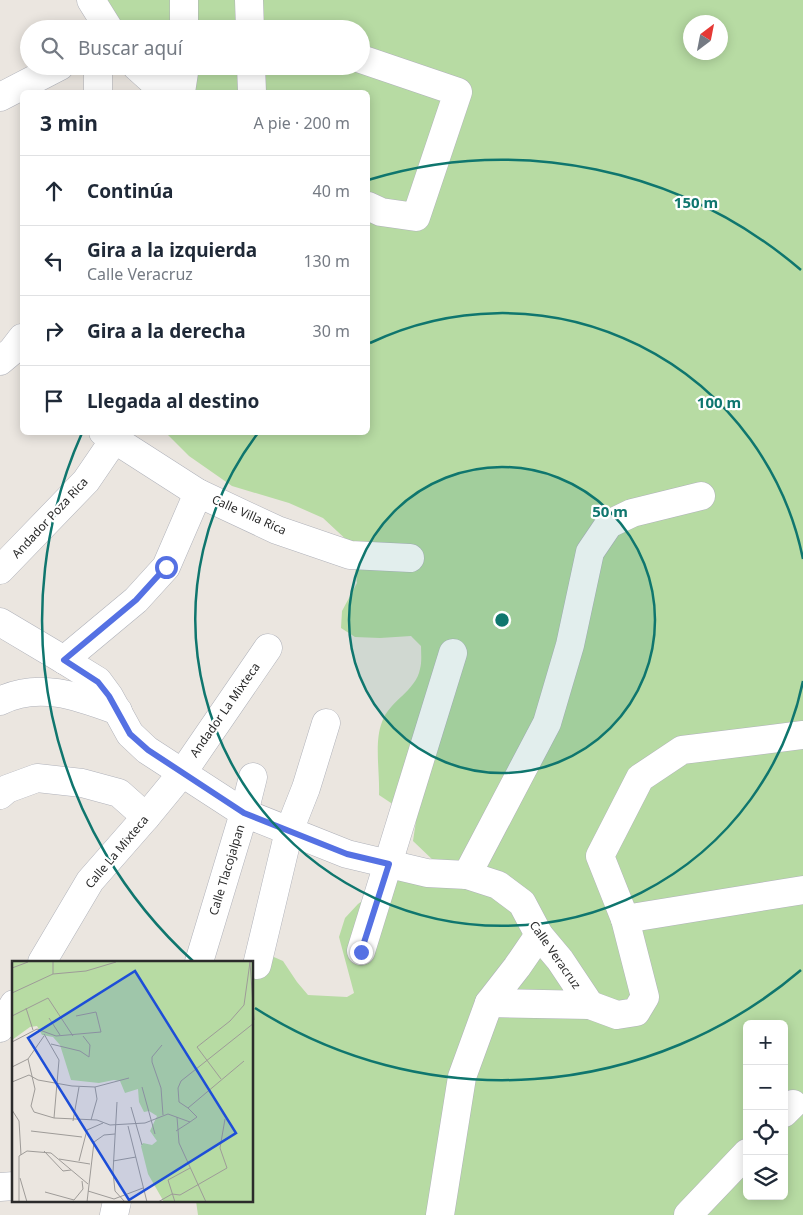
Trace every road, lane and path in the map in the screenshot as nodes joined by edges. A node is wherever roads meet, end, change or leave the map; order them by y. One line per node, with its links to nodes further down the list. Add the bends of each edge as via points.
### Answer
1 (184, 0): 3 (street)
2 (249, 0): 4 (street)
3 (184, 20)
4 (250, 20)
5 (370, 62): 16 (street, via 458,92 416,217 381,212)
6 (43, 75): 15 (street)
7 (98, 75): 11 (street)
8 (145, 75): 12 (street)
9 (184, 75): 13 (street)
10 (251, 75): 14 (street)
11 (98, 90)
12 (171, 90)
13 (181, 90)
14 (252, 90)
15 (0, 98)
16 (370, 207)
17 (122, 438): 18 (street, Calle Villa Rica); 21 (street, Andador Poza Rica, via 86,481)
18 (198, 493): 20 (street, Calle Villa Rica, via 277,530 350,555); 25 (street, via 166,567 136,600)
19 (702, 496): 37 (street, via 632,513 609,524 590,552 570,645 547,723)
20 (410, 558)
21 (0, 570)
22 (0, 622): 25 (street, Calle Veracruz)
23 (268, 648): 30 (street, Andador La Mixteca)
24 (453, 653): 36 (street)
25 (64, 660): 27 (street, Calle Veracruz, via 98,682)
26 (0, 702): 27 (street, via 10,696 44,691 76,696)
27 (118, 711): 30 (street, Calle Veracruz, via 130,734)
28 (326, 723): 35 (street)
29 (803, 735): 39 (street, via 682,750 640,778 600,856)
30 (182, 772): 33 (street, Calle Veracruz); 34 (street, Calle La Mixteca)
31 (253, 777): 33 (street, Calle Tlacojalpan)
32 (0, 795): 34 (street, via 7,789 37,778 82,783 119,793)
33 (244, 813): 35 (street, Calle Veracruz); 43 (street, Calle Tlacojalpan)
34 (146, 817): 42 (street, Calle La Mixteca, via 90,881)
35 (289, 831): 36 (street, Calle Veracruz, via 347,854); 44 (street)
36 (389, 864): 37 (street, Calle Veracruz, via 426,873); 41 (street)
37 (467, 874): 40 (street, Calle Veracruz, via 498,885 522,903)
38 (803, 890): 39 (street)
39 (625, 919): 46 (street, via 645,997 636,1012 617,1015)
40 (538, 935): 45 (street); 46 (street, Calle Veracruz, via 560,960)
41 (361, 952)
42 (51, 960)
43 (199, 961)
44 (257, 965)
45 (489, 1003): 46 (street, Calle Veracruz); 48 (street, via 462,1077)
46 (590, 1005)
47 (745, 1155): 49 (street)
48 (440, 1215)
49 (688, 1215)

